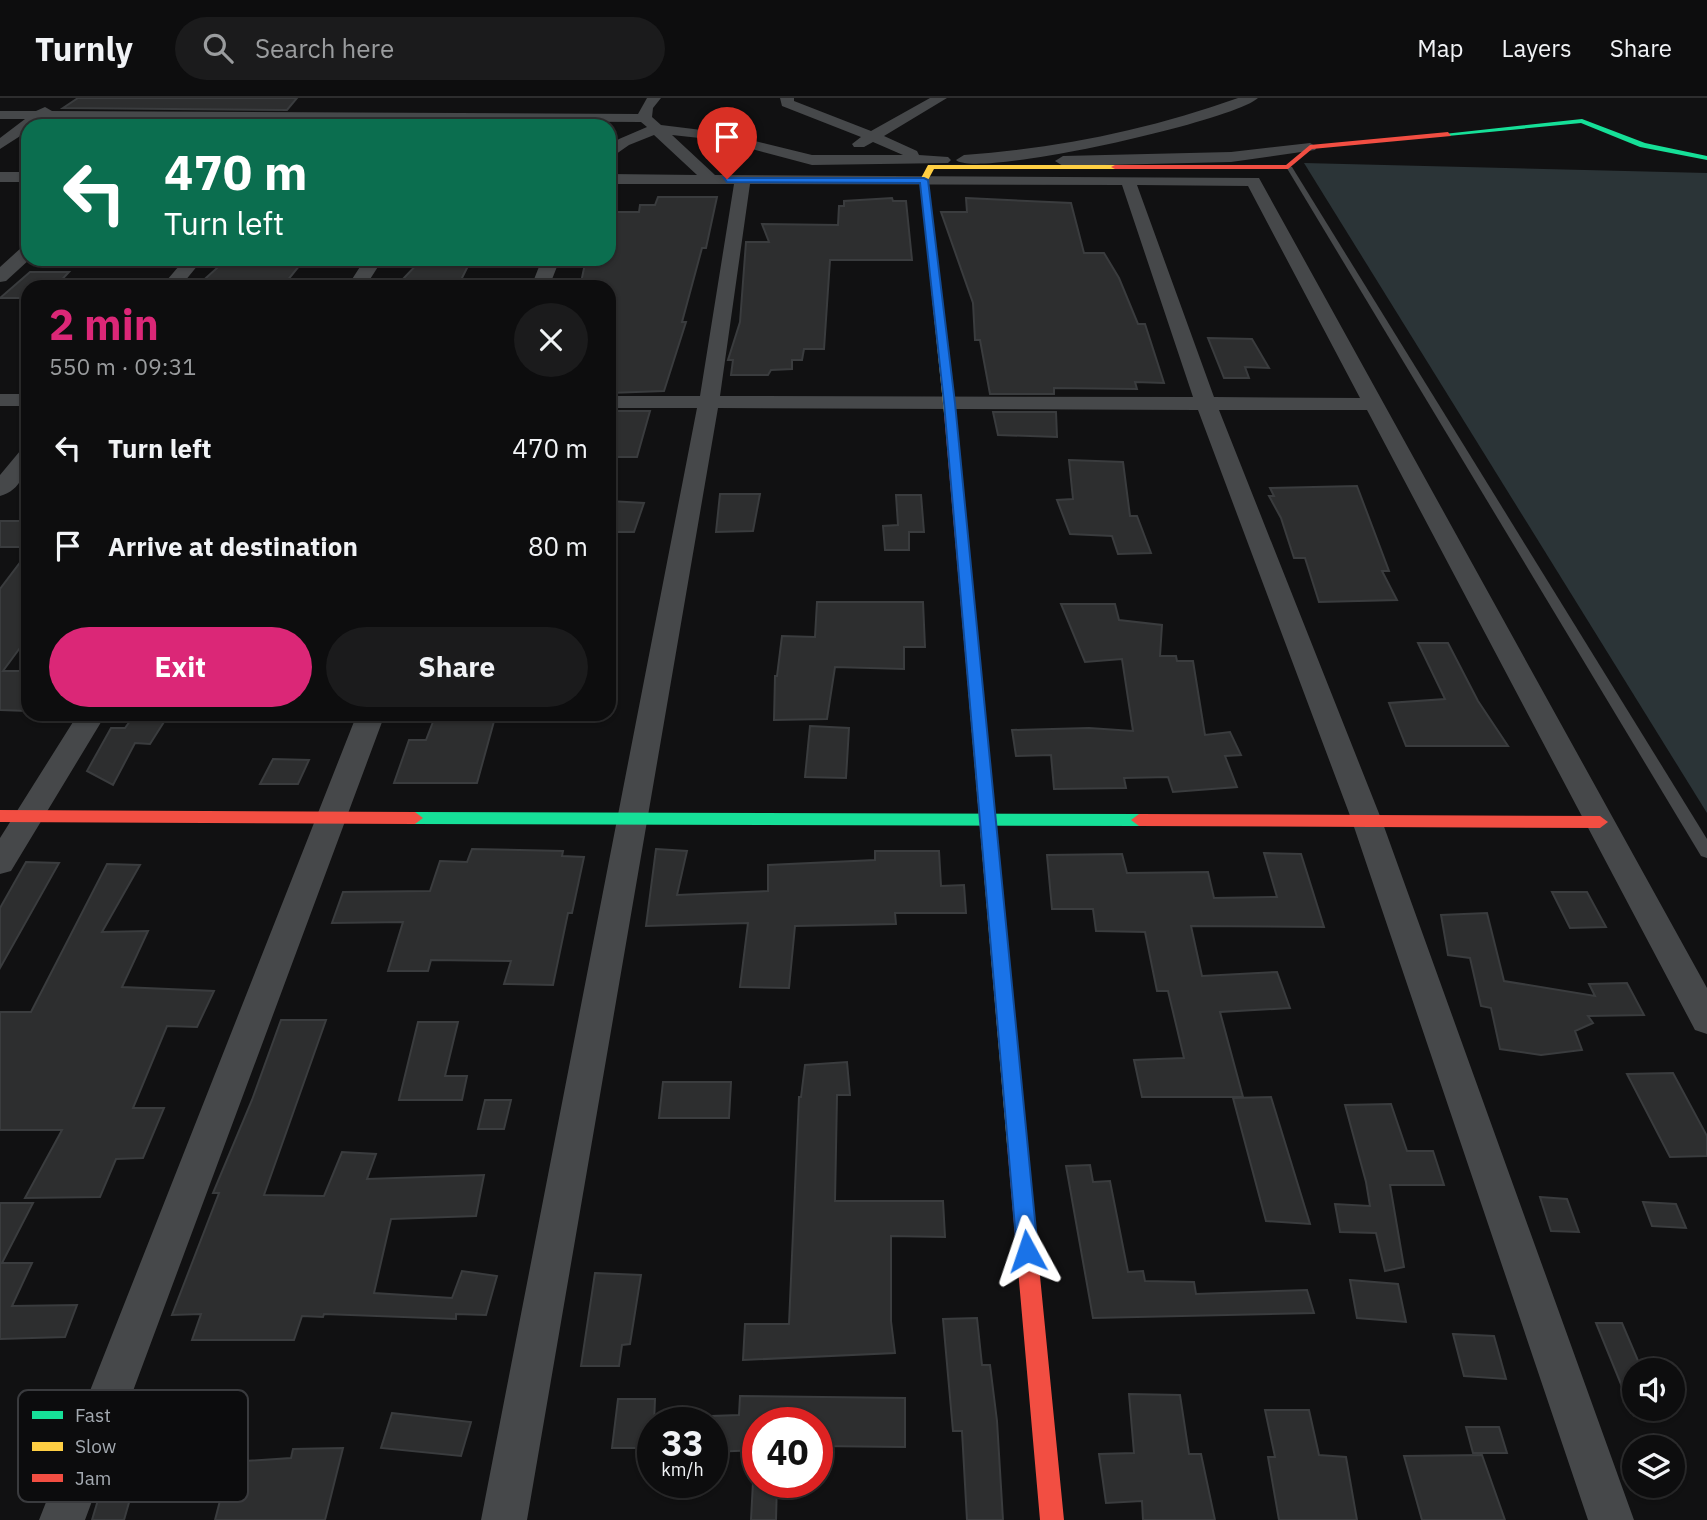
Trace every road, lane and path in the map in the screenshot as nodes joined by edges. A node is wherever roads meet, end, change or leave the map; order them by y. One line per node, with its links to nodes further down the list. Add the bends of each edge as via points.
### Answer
1 (62, 98): 9 (street)
2 (199, 98): 10 (street)
3 (335, 98): 13 (street)
4 (654, 98): 17 (street, via 646,108)
5 (787, 98): 19 (street, via 787,103)
6 (940, 98): 19 (street)
7 (1251, 98): 25 (street, via 1153,130 1024,155)
8 (0, 115): 9 (street)
9 (40, 115): 10 (street); 11 (street)
10 (180, 115): 12 (street)
11 (35, 119)
12 (269, 119)
13 (315, 119)
14 (417, 119): 15 (street)
15 (602, 119)
16 (616, 120): 17 (street)
17 (650, 124): 22 (street); 24 (street); 31 (street)
18 (21, 129): 20 (street)
19 (873, 137): 24 (street, via 843,153); 27 (street)
20 (0, 145)
21 (1310, 147): 23 (street, via 1582,121 1666,152); 25 (street, via 1231,158); 26 (street)
22 (616, 148)
23 (1707, 158)
24 (812, 160): 27 (street)
25 (964, 160): 27 (street)
26 (1288, 167): 27 (street); 56 (lane)
27 (928, 170): 32 (street); 33 (street); 42 (street)
28 (0, 177): 29 (street)
29 (21, 177)
30 (616, 179): 31 (street)
31 (711, 179): 32 (street)
32 (743, 179): 41 (street)
33 (1128, 181): 43 (street); 44 (street, via 1253,181)
34 (21, 258): 36 (street)
35 (188, 266): 37 (street)
36 (0, 277)
37 (176, 280)
38 (0, 400): 39 (street)
39 (21, 400)
40 (616, 402): 41 (street)
41 (709, 402): 42 (street); 52 (street)
42 (949, 403): 43 (street); 53 (street)
43 (1206, 404): 44 (street); 54 (street)
44 (1373, 404): 55 (street)
45 (21, 464): 46 (street)
46 (0, 489)
47 (88, 721): 50 (street)
48 (368, 721): 51 (street)
49 (0, 816): 50 (street)
50 (30, 816): 51 (street); 57 (street)
51 (330, 817): 52 (street); 59 (street)
52 (632, 818): 53 (street); 62 (street)
53 (989, 820): 54 (street); 63 (street)
54 (1367, 821): 55 (street); 64 (street)
55 (1600, 822): 58 (street)
56 (1707, 852)
57 (0, 863)
58 (1707, 1020)
59 (112, 1390)
60 (69, 1502): 61 (street)
61 (62, 1520)
62 (504, 1520)
63 (1052, 1520)
64 (1611, 1520)

